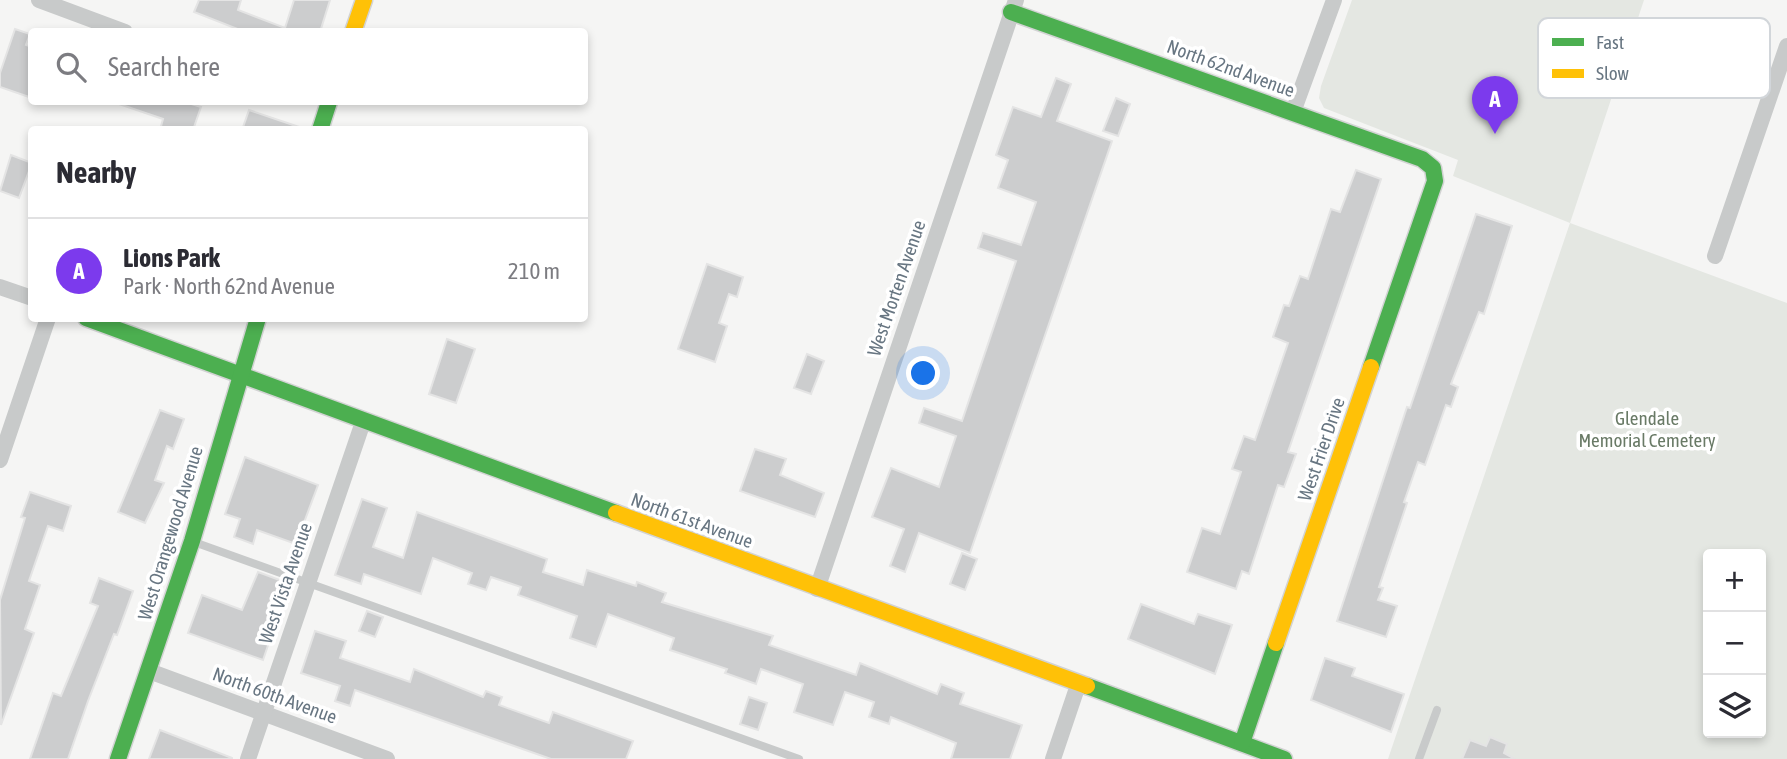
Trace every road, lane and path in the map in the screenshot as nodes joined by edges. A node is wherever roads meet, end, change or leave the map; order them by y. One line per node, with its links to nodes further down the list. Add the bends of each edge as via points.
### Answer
1 (39, 0): 5 (street)
2 (365, 0): 6 (street)
3 (1334, 0): 11 (street)
4 (1014, 6): 11 (street, North 62nd Avenue); 25 (street, West Morten Avenue)
5 (114, 28)
6 (355, 28)
7 (1787, 46): 8 (street)
8 (1770, 96)
9 (1769, 98): 14 (street)
10 (324, 105): 12 (street)
11 (1293, 112): 13 (street, North 62nd Avenue, via 1422,159)
12 (321, 126)
13 (1433, 168): 30 (street, West Frier Drive, via 1434,181)
14 (1715, 256)
15 (0, 287): 16 (street)
16 (28, 297)
17 (47, 322): 22 (street)
18 (97, 322): 20 (street, North 61st Avenue)
19 (257, 322): 20 (street, West Orangewood Avenue)
20 (239, 376): 21 (street, North 61st Avenue); 23 (street, West Orangewood Avenue)
21 (363, 422): 24 (street, West Vista Avenue); 25 (street, North 61st Avenue)
22 (0, 460)
23 (192, 541): 24 (lane); 26 (street, West Orangewood Avenue)
24 (309, 581): 29 (street, West Vista Avenue); 34 (lane)
25 (817, 589): 27 (street, North 61st Avenue)
26 (149, 671): 29 (street, North 60th Avenue); 31 (street, West Orangewood Avenue)
27 (1078, 685): 30 (street, North 61st Avenue); 35 (street)
28 (1437, 710): 37 (lane)
29 (263, 713): 32 (street, West Vista Avenue); 33 (street, North 60th Avenue)
30 (1242, 743): 36 (street, North 61st Avenue)
31 (118, 759)
32 (248, 759)
33 (387, 759)
34 (799, 759)
35 (1053, 759)
36 (1284, 759)
37 (1419, 759)

